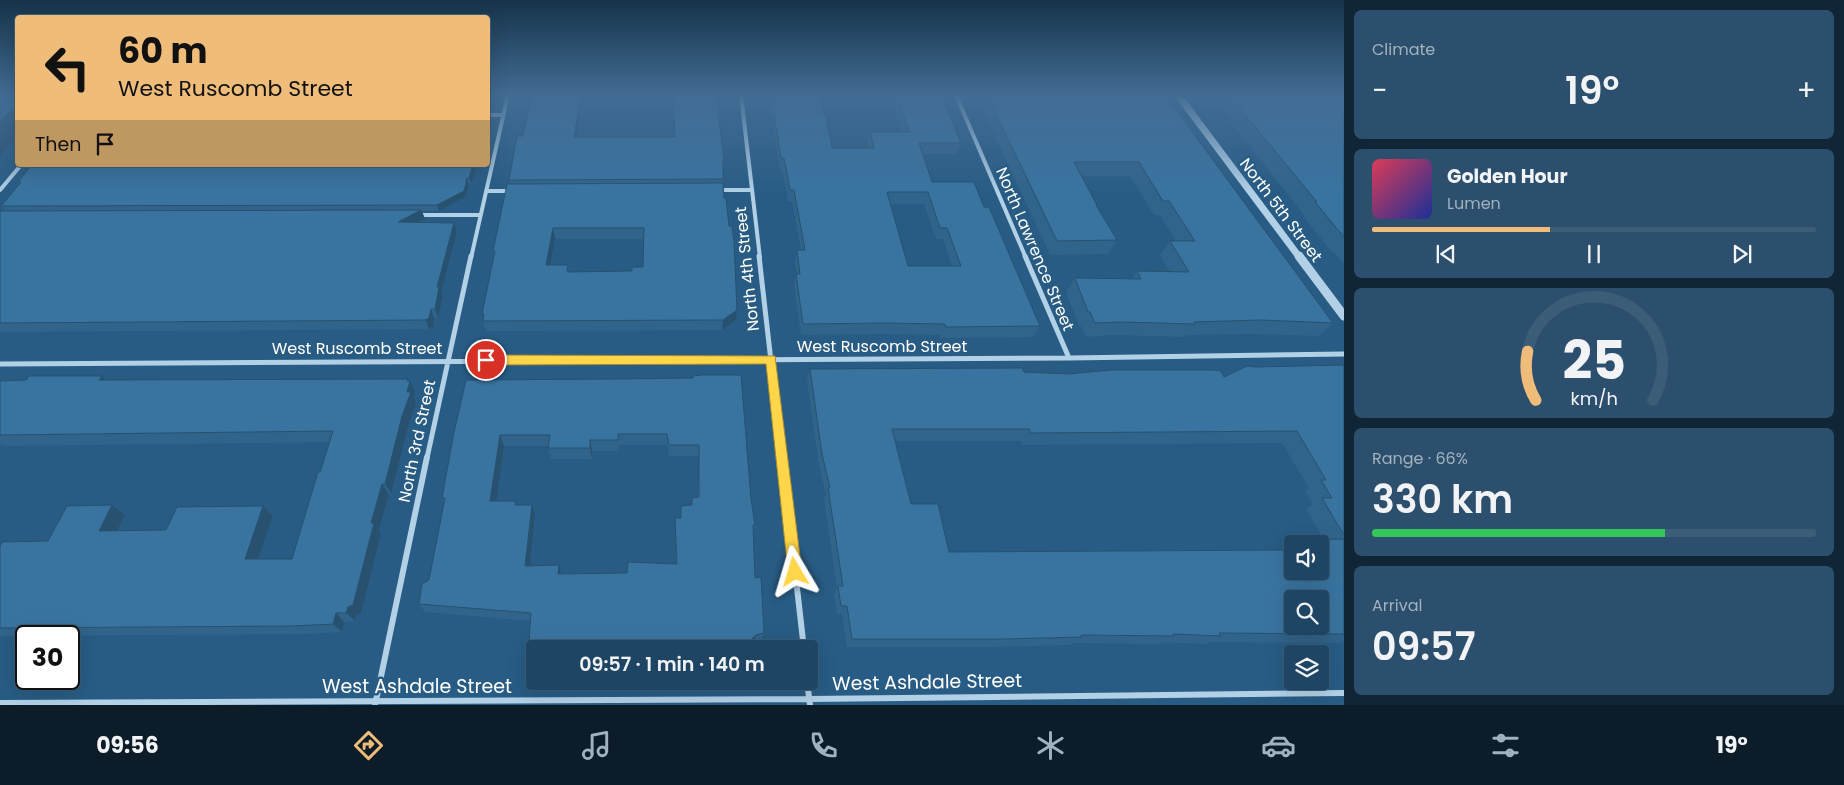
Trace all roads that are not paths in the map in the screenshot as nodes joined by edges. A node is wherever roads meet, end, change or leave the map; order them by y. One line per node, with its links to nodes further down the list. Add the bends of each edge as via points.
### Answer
1 (500, 128): 9 (street, North 3rd Street)
2 (745, 128): 8 (street, North 4th Street)
3 (970, 128): 15 (street, North Lawrence Street)
4 (1203, 128): 13 (street, North 5th Street)
5 (19, 167): 6 (street)
6 (0, 190)
7 (712, 190): 8 (street)
8 (752, 190): 16 (street, North 4th Street)
9 (487, 191): 10 (street); 12 (street, North 3rd Street)
10 (516, 191)
11 (412, 215): 12 (street)
12 (480, 215): 17 (street, North 3rd Street)
13 (1344, 316)
14 (1344, 354): 15 (street, West Ruscomb Street)
15 (1069, 358): 16 (street, West Ruscomb Street)
16 (771, 359): 17 (street, West Ruscomb Street); 19 (street, North 4th Street)
17 (448, 360): 18 (street, West Ruscomb Street); 23 (street, North 3rd Street)
18 (0, 364)
19 (803, 640)
20 (1344, 693): 21 (street, West Ashdale Street)
21 (810, 702): 23 (street, West Ashdale Street)
22 (0, 703): 23 (street, West Ashdale Street)
23 (376, 704)

